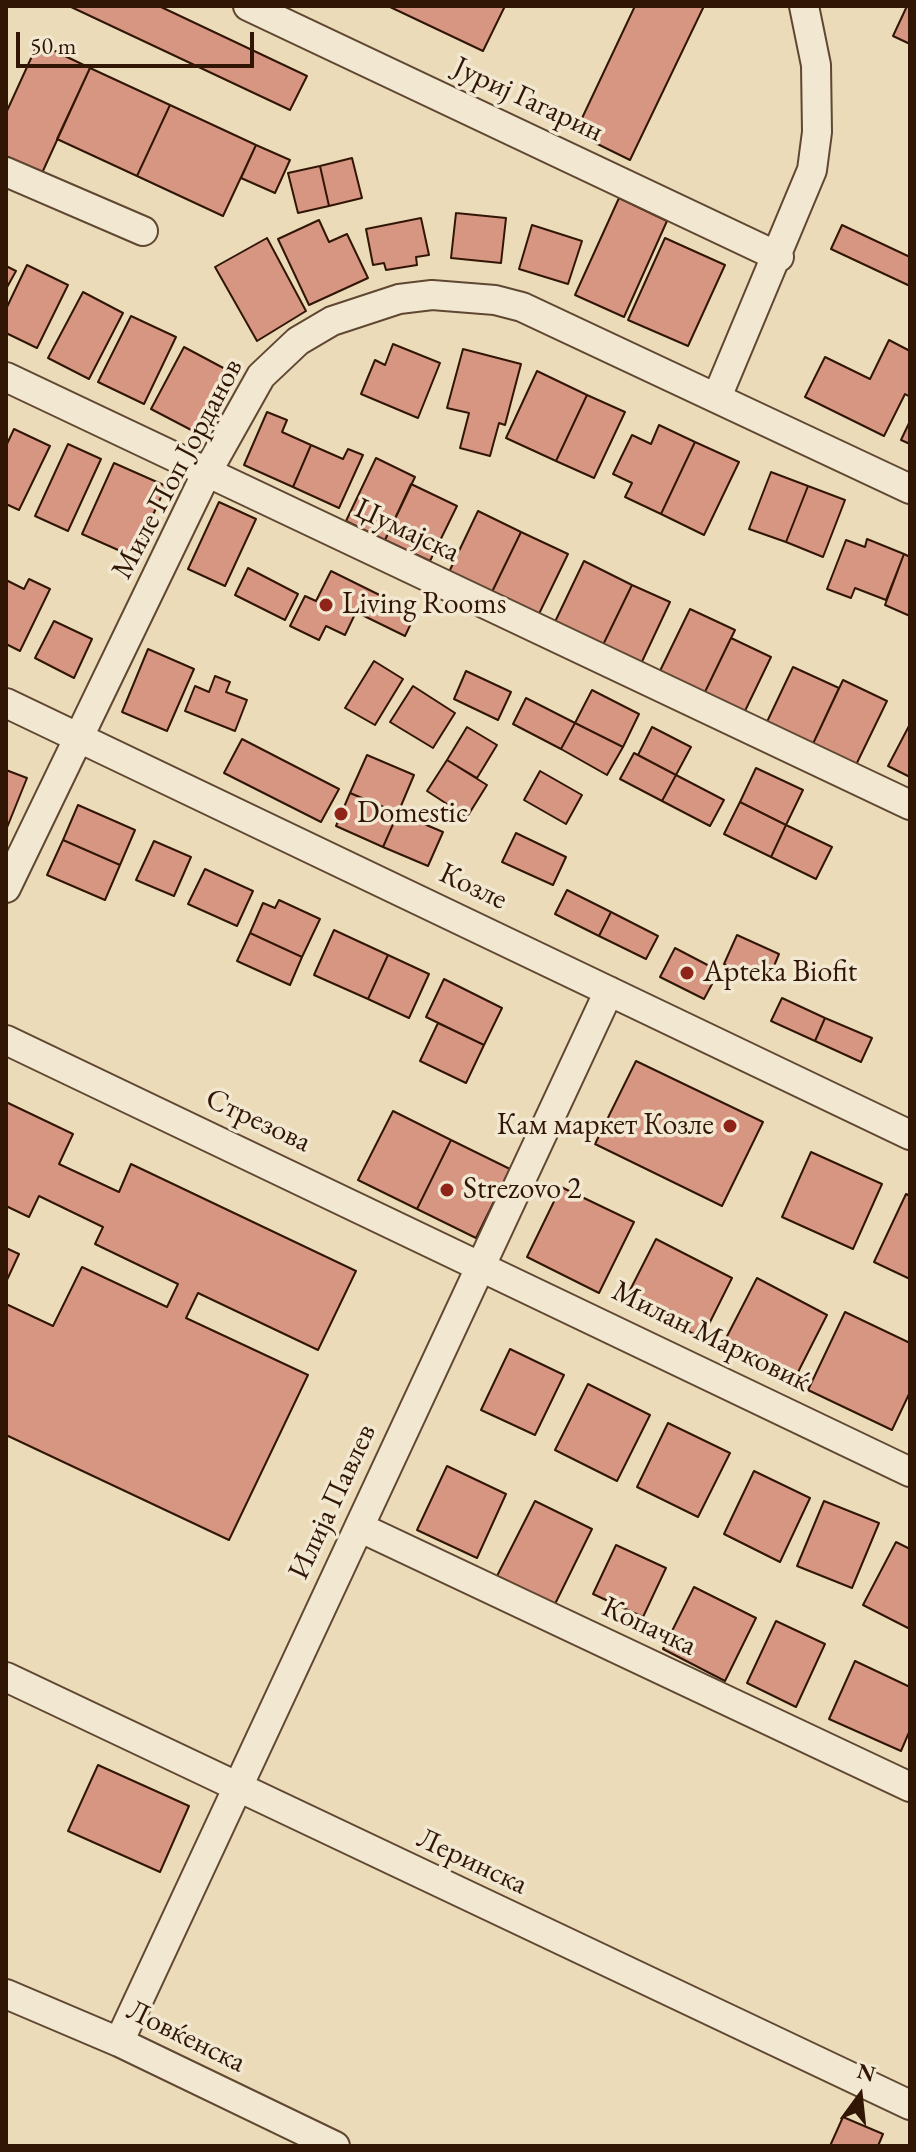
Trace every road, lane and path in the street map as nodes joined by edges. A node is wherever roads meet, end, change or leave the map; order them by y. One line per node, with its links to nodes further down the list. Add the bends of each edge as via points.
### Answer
1 (248, 6): 5 (street, Јуриј Гагарин)
2 (804, 6): 5 (street, via 816,65 817,132 812,170)
3 (6, 172): 4 (street)
4 (143, 231)
5 (779, 257): 7 (street)
6 (6, 377): 8 (street, Џумајска)
7 (717, 397): 8 (street, Миле Поп Јорданов, via 522,307 464,296 399,299 332,321 271,364); 9 (street, Миле Поп Јорданов)
8 (206, 474): 11 (street, Миле Поп Јорданов); 12 (street, Џумајска)
9 (910, 489)
10 (6, 703): 11 (street, Козле)
11 (81, 739): 13 (street, Миле Поп Јорданов); 14 (street, Козле)
12 (910, 805)
13 (6, 888)
14 (609, 991): 16 (street, Козле); 17 (street, Илија Павлев)
15 (6, 1040): 17 (street, Стрезова)
16 (910, 1135)
17 (482, 1264): 18 (street, Милан Марковиќ); 19 (street, Илија Павлев)
18 (910, 1472)
19 (359, 1527): 21 (street, Копачка); 22 (street, Илија Павлев)
20 (6, 1677): 22 (street, Леринска)
21 (910, 1787)
22 (237, 1789): 24 (street, Илија Павлев); 25 (street, Леринска)
23 (6, 1994): 24 (street, Ловќенска)
24 (119, 2042): 26 (street, Ловќенска)
25 (910, 2105)
26 (335, 2146)

